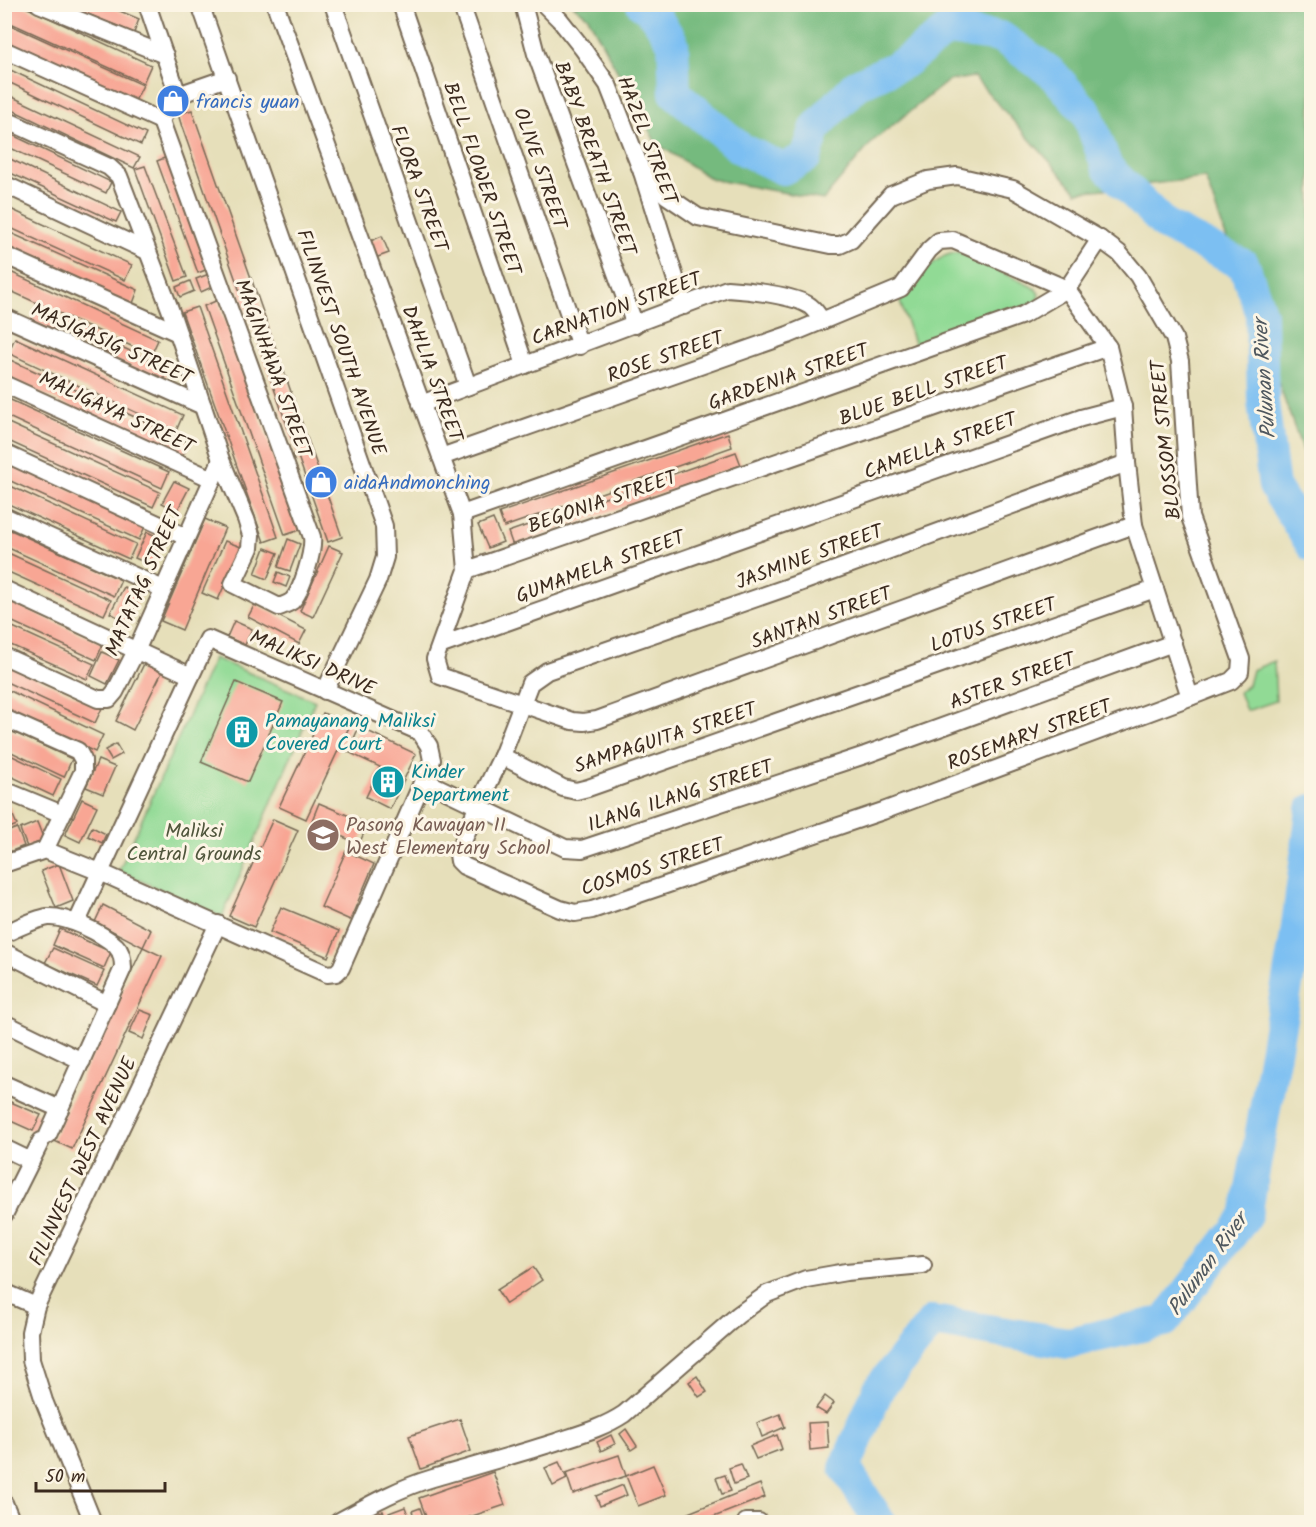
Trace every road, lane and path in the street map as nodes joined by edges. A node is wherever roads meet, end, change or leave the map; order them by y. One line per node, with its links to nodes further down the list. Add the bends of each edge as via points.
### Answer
1 (39, 4): 11 (street)
2 (147, 4): 11 (street)
3 (200, 4): 12 (street, FILINVEST SOUTH AVENUE)
4 (275, 4): 32 (street, DAHLIA STREET)
5 (333, 4): 31 (street, FLORA STREET)
6 (401, 4): 29 (street, BELL FLOWER STREET)
7 (461, 4): 27 (street, OLIVE STREET)
8 (523, 4): 25 (street, BABY BREATH STREET, via 536,54)
9 (544, 4): 16 (street, HAZEL STREET, via 584,49 608,85)
10 (4, 51): 15 (street)
11 (165, 55): 13 (street)
12 (227, 78): 13 (street); 55 (street, FILINVEST SOUTH AVENUE, via 384,526 385,557 378,580)
13 (178, 95): 15 (street)
14 (4, 119): 19 (street, via 109,167 119,176)
15 (161, 121): 37 (street, MAGINHAWA STREET, via 312,537 312,556 294,599 287,604 279,607 233,584 250,548 251,536)
16 (642, 172): 18 (street, BLOSSOM STREET, via 667,196 698,217 831,246 851,240 891,195 928,180 957,176 1013,189); 22 (street, HAZEL STREET)
17 (4, 184): 19 (street)
18 (1100, 239): 21 (street, GARDENIA STREET); 56 (street, BLOSSOM STREET, via 1119,253 1138,276 1174,338 1180,362 1190,517 1241,659 1240,672 1231,681)
19 (147, 251): 26 (street)
20 (4, 255): 26 (street)
21 (1067, 289): 24 (street, ROSE STREET, via 953,240 939,241 901,288); 28 (street); 41 (street, GARDENIA STREET, via 1023,315)
22 (684, 306): 24 (street, CARNATION STREET, via 727,290 744,290 800,301 813,308); 25 (street, CARNATION STREET)
23 (4, 317): 33 (street, MASIGASIG STREET)
24 (822, 321): 36 (street, ROSE STREET)
25 (635, 325): 27 (street, CARNATION STREET)
26 (178, 333): 33 (street)
27 (580, 345): 29 (street, CARNATION STREET)
28 (1108, 347): 34 (street); 39 (street, BLUE BELL STREET)
29 (525, 365): 31 (street, CARNATION STREET)
30 (4, 384): 40 (street, MALIGAYA STREET)
31 (468, 386): 32 (street, CARNATION STREET)
32 (421, 404): 36 (street, DAHLIA STREET)
33 (203, 406): 37 (street)
34 (1123, 407): 38 (street); 44 (street, CAMELLA STREET, via 1081,418)
35 (4, 453): 45 (street)
36 (441, 458): 41 (street, DAHLIA STREET)
37 (220, 459): 40 (street, MATATAG STREET)
38 (1127, 463): 43 (street); 58 (street, JASMINE STREET, via 547,671 530,683)
39 (751, 473): 46 (street, BEGONIA STREET)
40 (212, 479): 45 (street, MATATAG STREET)
41 (462, 514): 46 (street, DAHLIA STREET)
42 (4, 516): 48 (street)
43 (1134, 525): 49 (street); 58 (street, SANTAN STREET, via 597,720 572,721)
44 (772, 527): 51 (street, GUMAMELA STREET)
45 (186, 537): 48 (street, MATATAG STREET)
46 (467, 570): 51 (street, DAHLIA STREET)
47 (4, 589): 52 (street)
48 (163, 589): 52 (street, MATATAG STREET)
49 (1155, 589): 50 (street); 57 (street, LOTUS STREET)
50 (1173, 643): 56 (street); 60 (street, ASTER STREET)
51 (442, 645): 58 (street, DAHLIA STREET, via 435,659 440,676)
52 (136, 651): 53 (street, MATATAG STREET, via 109,699 98,699); 54 (street)
53 (4, 656)
54 (191, 676): 55 (street, MALIKSI DRIVE, via 208,639); 69 (street, MALIKSI DRIVE)
55 (325, 691): 62 (street, MALIKSI DRIVE, via 420,732 432,760)
56 (1190, 697): 65 (street, ROSEMARY STREET)
57 (845, 698): 61 (street, SAMPAGUITA STREET, via 576,791)
58 (520, 705): 61 (street)
59 (4, 718): 66 (street, via 78,751 83,771)
60 (865, 755): 64 (street, ILANG ILANG STREET, via 582,849 565,848)
61 (502, 756): 64 (street)
62 (423, 780): 64 (street, ILANG ILANG STREET); 71 (street, MALIKSI DRIVE, via 336,973 327,974)
63 (9, 796): 66 (street)
64 (477, 807): 65 (street, COSMOS STREET, via 458,854 459,861 575,913)
65 (883, 810)
66 (62, 814): 67 (street)
67 (45, 850): 68 (street); 69 (street)
68 (4, 864)
69 (100, 872): 70 (street); 71 (street, MALIKSI DRIVE)
70 (77, 922): 72 (street, via 46,917); 74 (street, via 117,947 122,956 123,968)
71 (218, 924): 84 (street, FILINVEST WEST AVENUE)
72 (4, 934)
73 (4, 952): 74 (street)
74 (107, 1004): 76 (street)
75 (4, 1023): 76 (street)
76 (81, 1061): 78 (street)
77 (4, 1084): 78 (street)
78 (60, 1109): 80 (street)
79 (4, 1148): 80 (street)
80 (31, 1161): 81 (street)
81 (5, 1215)
82 (923, 1265): 88 (street, via 846,1272 806,1280 767,1294 610,1423 492,1463 421,1482 389,1494)
83 (4, 1292): 84 (street)
84 (36, 1306): 87 (street, FILINVEST WEST AVENUE, via 30,1332 31,1360)
85 (4, 1503): 86 (street)
86 (12, 1522)
87 (93, 1522)
88 (338, 1522)
89 (746, 1522): 90 (street)
90 (758, 1522)

